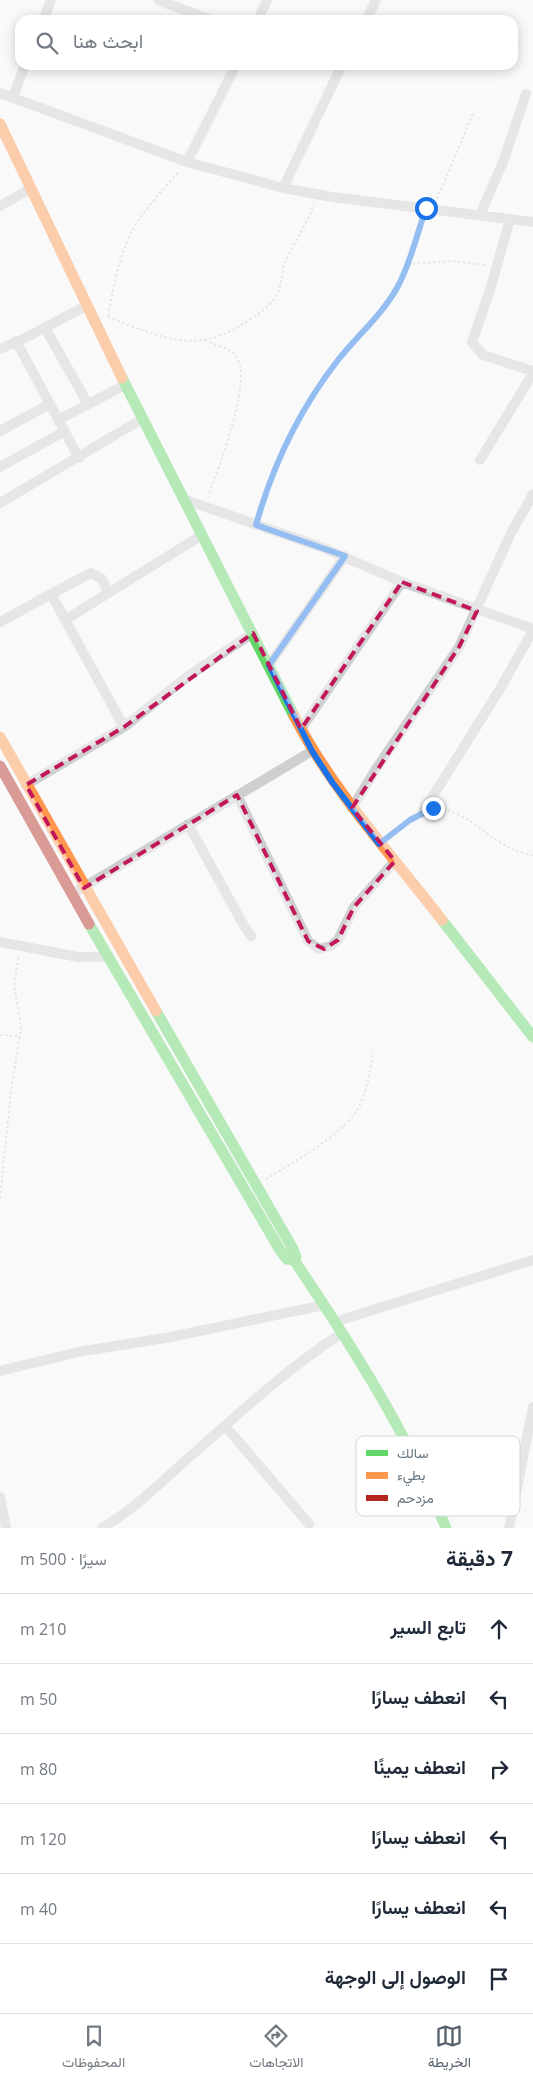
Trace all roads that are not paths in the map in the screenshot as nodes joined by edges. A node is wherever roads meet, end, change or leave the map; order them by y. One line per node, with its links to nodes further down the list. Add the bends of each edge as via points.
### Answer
1 (51, 0): 5 (street)
2 (158, 0): 6 (street)
3 (267, 0): 7 (street)
4 (376, 0): 8 (street)
5 (45, 15)
6 (198, 15)
7 (260, 15)
8 (368, 15)
9 (24, 70): 14 (street)
10 (233, 70): 16 (street)
11 (340, 70): 17 (street)
12 (0, 93): 14 (street)
13 (526, 94): 20 (street, via 504,162)
14 (13, 97): 16 (street)
15 (0, 124): 18 (street)
16 (187, 162): 17 (street)
17 (283, 188): 20 (street)
18 (30, 189): 19 (street); 23 (street)
19 (0, 206)
20 (480, 215): 21 (street)
21 (510, 219): 22 (street); 27 (street, via 472,342 482,355)
22 (533, 222)
23 (86, 306): 24 (street); 28 (street)
24 (45, 328): 25 (street); 30 (street)
25 (16, 341): 26 (street); 29 (street)
26 (0, 349)
27 (533, 372): 36 (street)
28 (125, 385): 30 (street); 32 (street)
29 (50, 404): 31 (street); 33 (street)
30 (88, 404): 31 (street)
31 (58, 420): 34 (street)
32 (142, 420): 35 (street); 39 (street)
33 (0, 431)
34 (64, 432): 35 (street); 37 (street)
35 (79, 458): 40 (street)
36 (480, 460)
37 (0, 467)
38 (533, 494): 46 (street)
39 (183, 499): 41 (street); 42 (street)
40 (1, 501)
41 (202, 535): 44 (street); 50 (street)
42 (345, 556): 43 (street); 51 (street)
43 (402, 582): 46 (street); 53 (street)
44 (109, 593): 45 (street, via 101,578 91,573); 47 (street)
45 (50, 594): 47 (street); 48 (street)
46 (477, 611): 49 (street); 59 (street, via 459,648)
47 (65, 620): 52 (street)
48 (0, 622)
49 (533, 629): 60 (street, via 500,689)
50 (253, 633): 51 (street); 52 (street, via 188,676)
51 (269, 665): 53 (street)
52 (124, 727): 57 (street)
53 (301, 729): 55 (street)
54 (0, 737): 57 (street)
55 (312, 751): 58 (street); 59 (street)
56 (0, 766): 64 (street)
57 (26, 785): 63 (street)
58 (237, 796): 61 (street); 62 (street, via 308,941 319,949 338,940 354,907)
59 (352, 808): 62 (street)
60 (423, 812)
61 (188, 824): 63 (street); 65 (street)
62 (394, 861): 68 (street)
63 (84, 888): 64 (street); 69 (street, via 257,1185 293,1249)
64 (72, 894): 67 (street)
65 (252, 936)
66 (0, 942): 67 (street, via 78,958)
67 (109, 957): 69 (street, via 280,1250 287,1259)
68 (533, 1037)
69 (294, 1260): 71 (street)
70 (533, 1260): 72 (street)
71 (324, 1305): 72 (street); 74 (street, via 149,1341 78,1352)
72 (334, 1322): 73 (street)
73 (342, 1334): 76 (street, via 296,1367); 77 (street)
74 (0, 1371)
75 (533, 1407): 78 (street)
76 (226, 1427): 81 (street); 83 (street, via 133,1508)
77 (405, 1436)
78 (520, 1473)
79 (0, 1496): 82 (street)
80 (441, 1516): 84 (street)
81 (309, 1524)
82 (6, 1528)
83 (102, 1528)
84 (446, 1528)

